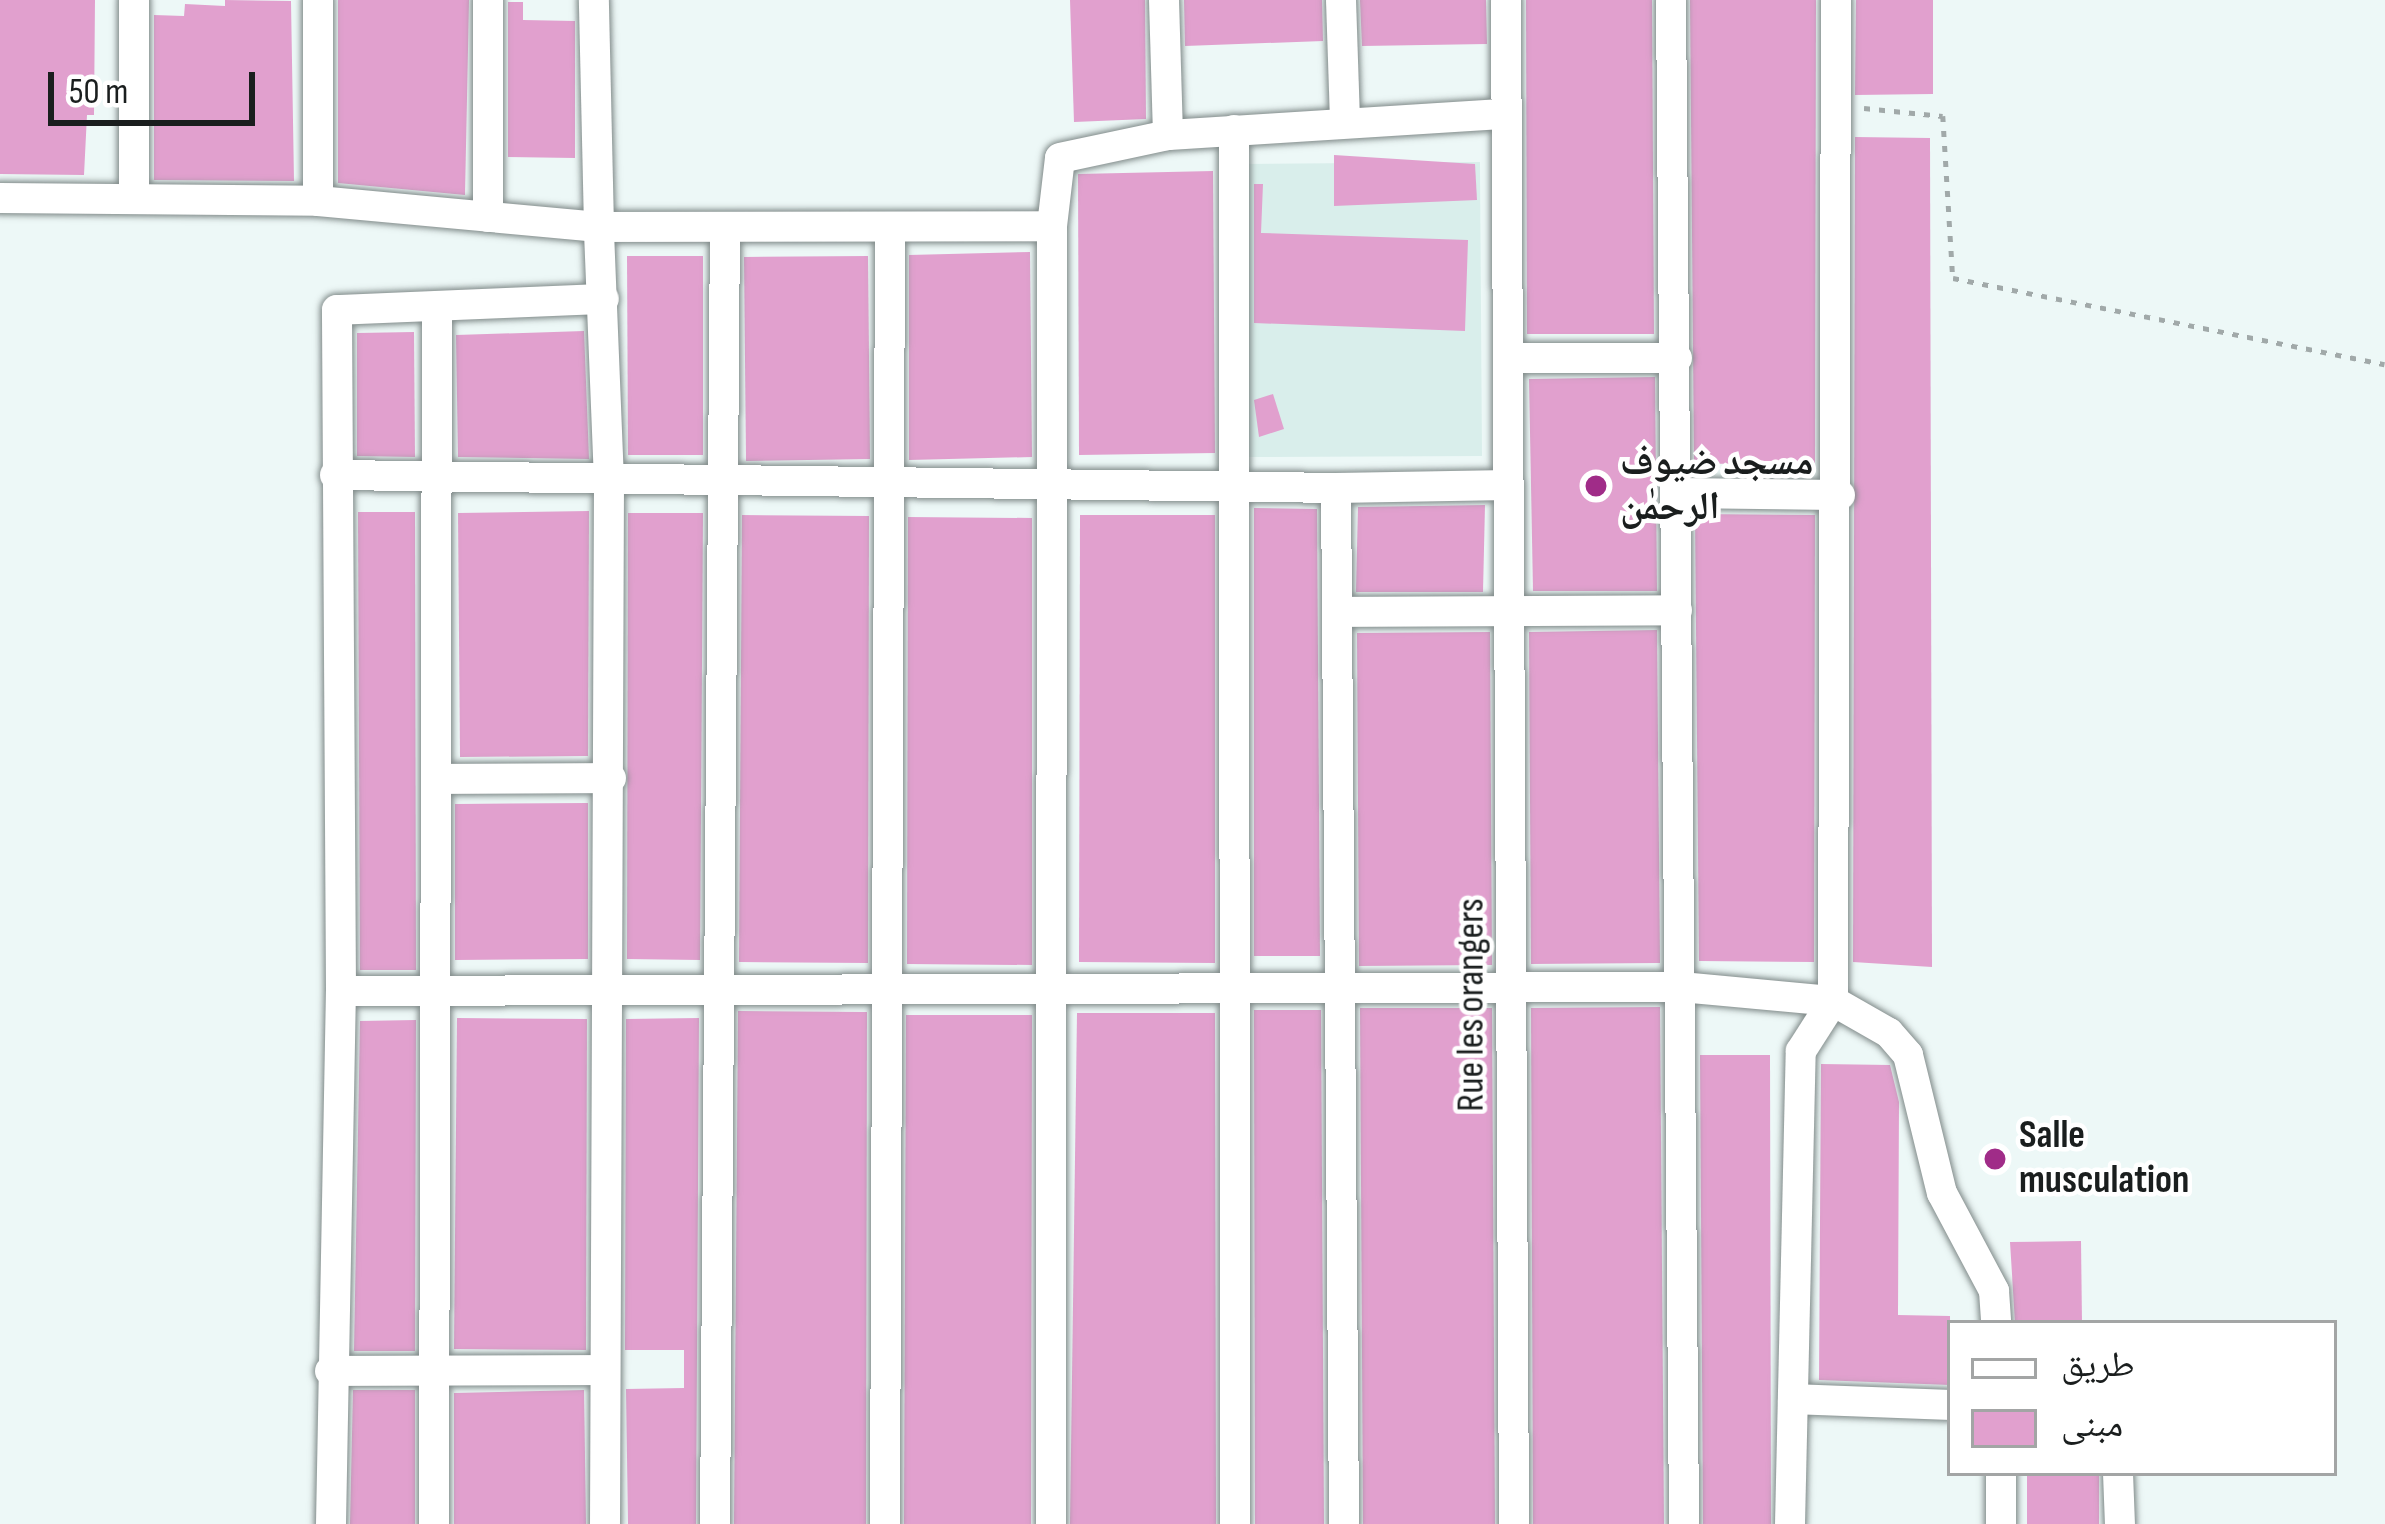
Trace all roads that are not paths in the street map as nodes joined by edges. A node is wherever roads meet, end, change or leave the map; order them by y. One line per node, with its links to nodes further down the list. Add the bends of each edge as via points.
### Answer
1 (134, 0): 15 (street)
2 (318, 0): 16 (street)
3 (488, 0): 17 (street)
4 (594, 0): 19 (street)
5 (1164, 0): 13 (street)
6 (1341, 0): 11 (street)
7 (1506, 0): 10 (street, Rue les orangers)
8 (1671, 0): 25 (street)
9 (1836, 0): 36 (street)
10 (1506, 114): 11 (street); 24 (street, Rue les orangers)
11 (1345, 121): 12 (street)
12 (1234, 130): 13 (street); 33 (street)
13 (1168, 134): 18 (street, via 1060,158)
14 (0, 198): 15 (street)
15 (134, 198): 16 (street)
16 (318, 201): 17 (street)
17 (488, 218): 19 (street)
18 (1052, 226): 21 (street); 31 (street)
19 (598, 227): 20 (street); 22 (street)
20 (725, 229): 21 (street); 28 (street)
21 (890, 231): 30 (street)
22 (604, 299): 23 (street); 29 (street)
23 (437, 308): 26 (street, via 337,310); 27 (street)
24 (1508, 358): 25 (street); 32 (street, Rue les orangers)
25 (1677, 358): 35 (street)
26 (334, 475): 27 (street); 51 (street)
27 (433, 477): 29 (street); 40 (street)
28 (724, 480): 29 (street); 30 (street); 50 (street)
29 (609, 481): 41 (street)
30 (889, 482): 31 (street); 47 (street)
31 (1052, 484): 33 (street); 44 (street)
32 (1508, 485): 34 (street); 39 (street, Rue les orangers)
33 (1233, 486): 34 (street); 45 (street)
34 (1336, 488): 38 (street)
35 (1677, 493): 36 (street); 37 (street)
36 (1840, 495): 52 (street)
37 (1677, 610): 39 (street); 42 (street)
38 (1337, 612): 39 (street); 46 (street)
39 (1509, 613): 43 (street, Rue les orangers)
40 (441, 778): 41 (street); 48 (street)
41 (610, 778): 49 (street)
42 (1681, 986): 43 (street); 52 (street); 70 (street)
43 (1511, 987): 46 (street); 69 (street, Rue les orangers)
44 (1052, 988): 45 (street); 47 (street); 66 (street)
45 (1234, 988): 46 (street); 67 (street)
46 (1340, 988): 68 (street)
47 (887, 989): 50 (street); 65 (street)
48 (433, 990): 49 (street); 51 (street); 54 (street)
49 (610, 990): 50 (street); 55 (street)
50 (720, 990): 64 (street)
51 (341, 991): 56 (street)
52 (1832, 1001): 53 (street, via 1888,1033 1908,1055 1942,1193 1994,1291); 57 (street, via 1801,1051)
53 (1996, 1320)
54 (434, 1370): 55 (street); 56 (street); 62 (street)
55 (602, 1370): 63 (street)
56 (330, 1371): 61 (street)
57 (1793, 1399): 58 (street); 71 (street)
58 (1947, 1405)
59 (2001, 1476): 72 (street)
60 (2118, 1476): 73 (street)
61 (331, 1524)
62 (434, 1524)
63 (605, 1524)
64 (716, 1524)
65 (885, 1524)
66 (1052, 1524)
67 (1235, 1524)
68 (1344, 1524)
69 (1514, 1524)
70 (1684, 1524)
71 (1790, 1524)
72 (2001, 1524)
73 (2120, 1524)

